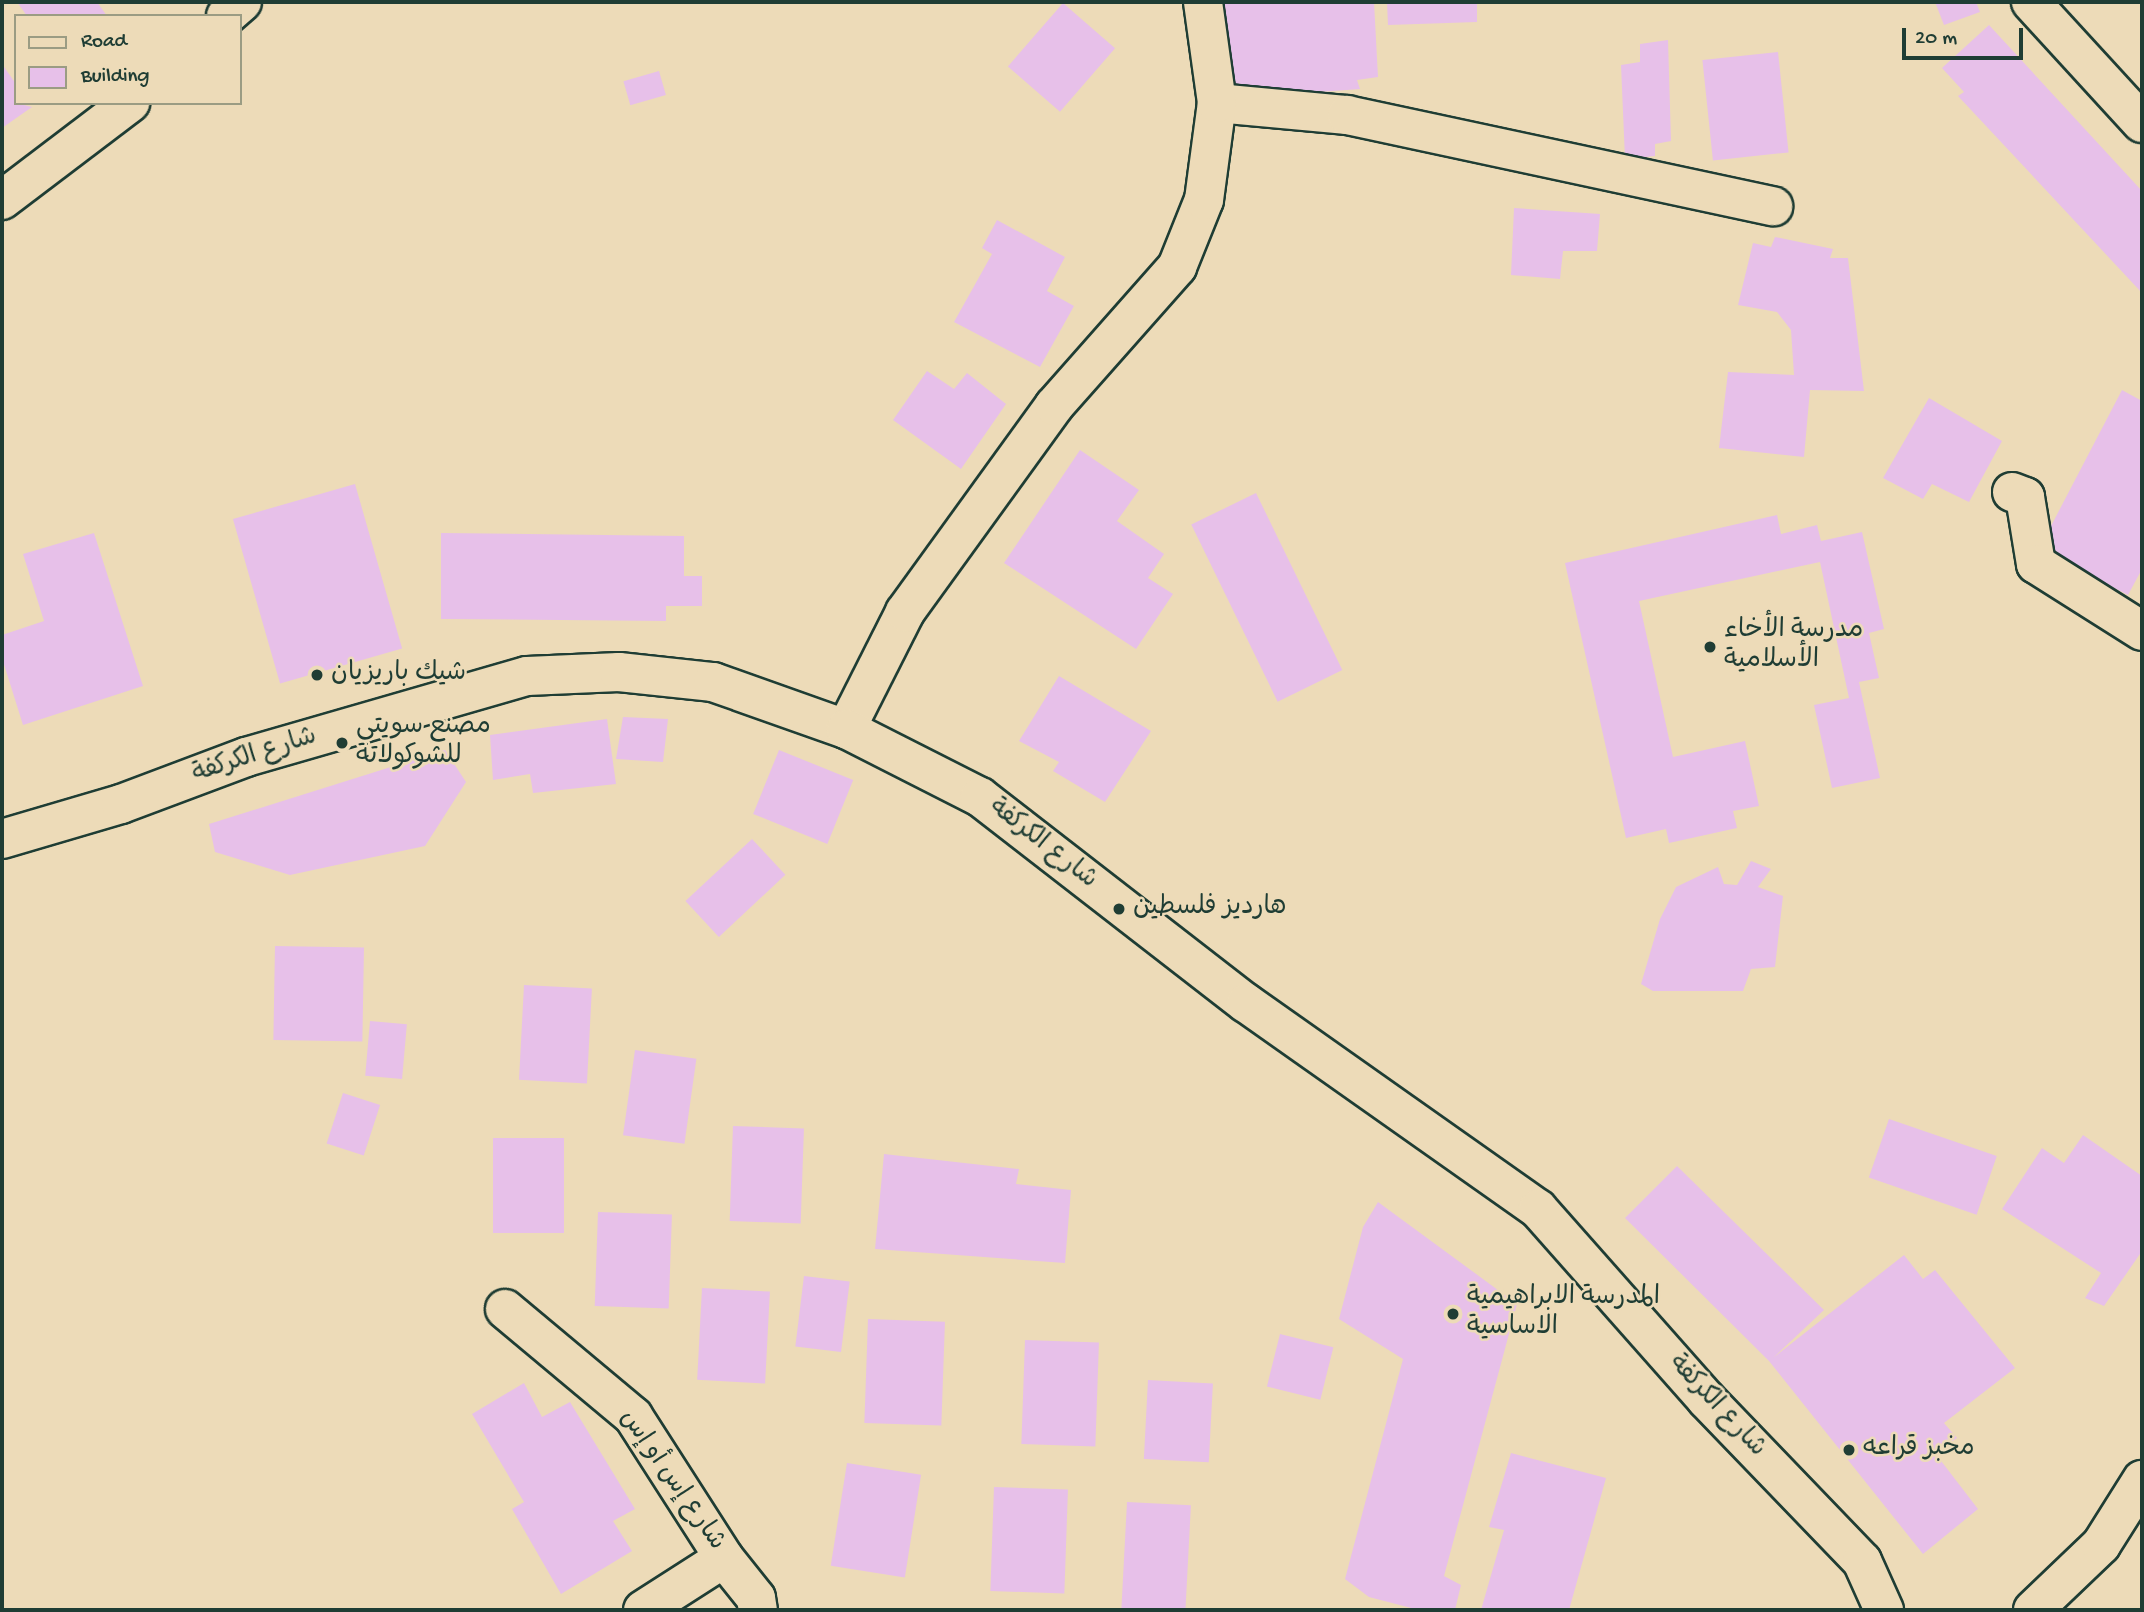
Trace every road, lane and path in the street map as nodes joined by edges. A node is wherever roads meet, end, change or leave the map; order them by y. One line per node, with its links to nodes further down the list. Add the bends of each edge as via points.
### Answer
1 (242, 2): 4 (street)
2 (1203, 2): 5 (street)
3 (2031, 2): 7 (street)
4 (228, 14)
5 (1217, 103): 9 (street, via 1347,115); 12 (street, via 1204,200 1177,267 1054,406 905,612)
6 (127, 105): 8 (street)
7 (2142, 123)
8 (2, 200)
9 (1773, 206)
10 (2012, 492): 11 (street, via 2025,497 2036,564)
11 (2142, 631)
12 (846, 729): 13 (street, شارع الكركفة, via 713,682 619,672 527,676 246,757 121,804); 19 (street, شارع الكركفة, via 980,797 1246,1003 1538,1209 1706,1399 1862,1561)
13 (2, 839)
14 (505, 1309): 16 (street, شارع إس أو إس, via 633,1416)
15 (2142, 1480): 20 (street, via 2101,1545)
16 (724, 1558): 17 (street); 18 (street, شارع إس أو إس, via 756,1598)
17 (643, 1610)
18 (758, 1610)
19 (1884, 1610)
20 (2033, 1610)

